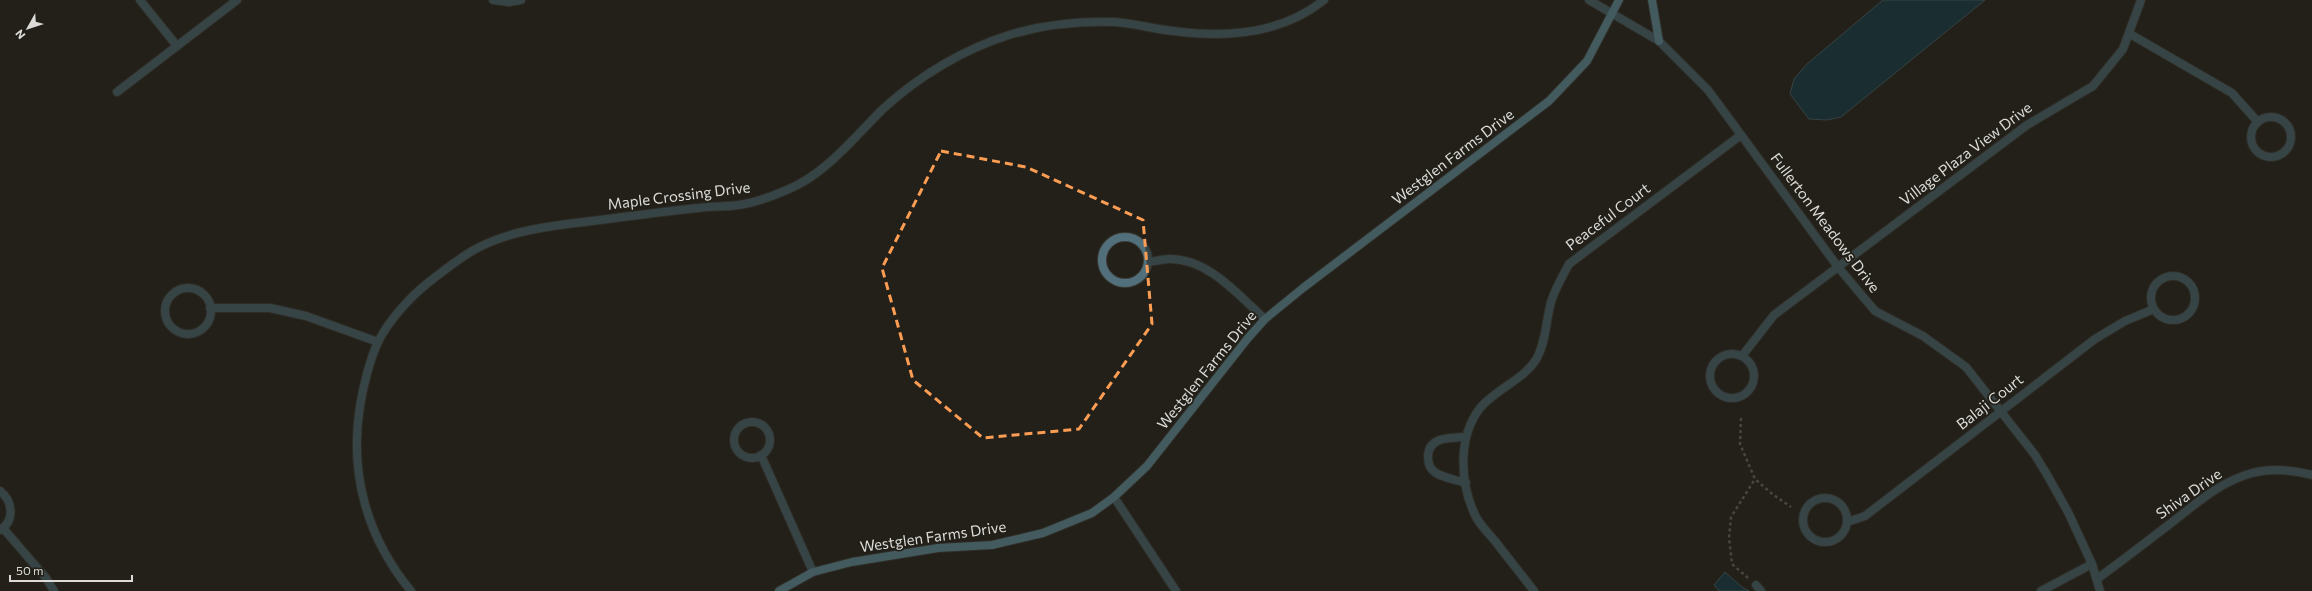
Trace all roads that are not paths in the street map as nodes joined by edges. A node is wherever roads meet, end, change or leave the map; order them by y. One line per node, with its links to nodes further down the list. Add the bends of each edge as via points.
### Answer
1 (140, 0): 13 (street)
2 (237, 0): 13 (street)
3 (493, 0): 4 (street)
4 (521, 0)
5 (1324, 0): 22 (street, Maple Crossing Drive, via 1285,24 1245,32 1209,35 1117,22 1078,22 1009,35 927,74 887,106 836,156 800,184 770,197 742,205 703,207 545,227 499,239 474,250 416,293)
6 (1590, 0): 10 (street, Fullerton Meadows Drive)
7 (1619, 0): 10 (street, Westglen Farms Drive)
8 (1652, 0): 12 (street)
9 (2141, 0): 11 (street, Village Plaza View Drive)
10 (1612, 12): 12 (street, Fullerton Meadows Drive); 21 (street, Westglen Farms Drive, via 1587,61 1549,101)
11 (2130, 34): 15 (street, via 2232,93); 18 (street, Village Plaza View Drive, via 2123,49 2093,86 2027,125)
12 (1659, 41): 16 (street, Fullerton Meadows Drive, via 1708,90)
13 (177, 46): 14 (street)
14 (118, 92)
15 (2257, 121): 15 (street, via 2251,132 2255,150 2273,157 2284,152 2289,146 2291,132 2283,121 2270,116)
16 (1742, 135): 18 (street, Fullerton Meadows Drive); 25 (street, Peaceful Court, via 1569,264 1551,302 1536,359 1480,408)
17 (1148, 262): 17 (street, via 1148,254 1142,244 1128,237 1112,241 1103,251 1106,275 1120,283 1128,284 1142,277); 21 (street, via 1170,259 1202,266)
18 (1838, 267): 23 (street, Village Plaza View Drive, via 1774,315); 24 (street, Fullerton Meadows Drive, via 1875,311 1922,336 1966,367)
19 (210, 308): 19 (street, via 208,300 196,290 181,289 168,298 165,314 172,328 186,334 201,329 207,323); 22 (street, via 270,308 306,316)
20 (2154, 309): 20 (street, via 2151,293 2160,279 2166,276 2181,278 2189,284 2195,295 2191,311 2178,319 2165,318); 24 (street, Balaji Court, via 2096,339)
21 (1265, 319): 30 (street, Westglen Farms Drive, via 1147,466)
22 (378, 342): 37 (street, Maple Crossing Drive, via 362,396 356,429 358,481 373,530)
23 (1742, 356): 23 (street, via 1725,354 1712,366 1711,383 1715,391 1722,396 1739,397 1752,385 1753,368)
24 (2001, 410): 31 (street, Balaji Court, via 1866,516); 33 (street, Fullerton Meadows Drive, via 2046,473 2068,512)
25 (1466, 437): 28 (street, Peaceful Court); 28 (street, via 1443,438 1436,441 1428,452 1430,466 1437,474)
26 (761, 455): 26 (street, via 769,448 769,431 765,426 754,422 743,424 735,433 735,445 748,457); 34 (street)
27 (2312, 475): 35 (street, Shiva Drive, via 2276,470 2252,473 2233,480 2212,492)
28 (1466, 483): 40 (street, Peaceful Court, via 1477,518)
29 (0, 492): 32 (street, via 10,506 8,522)
30 (1114, 497): 34 (street, Westglen Farms Drive, via 1092,514 1043,533 992,545 938,548 852,562); 39 (street)
31 (1847, 522): 31 (street, via 1842,506 1827,497 1811,502 1805,508 1802,517 1807,534 1822,542 1839,537)
32 (1, 529): 36 (street, via 46,578)
33 (2092, 564): 35 (street, Fullerton Meadows Drive); 41 (street)
34 (813, 572): 38 (street, Westglen Farms Drive)
35 (2097, 579): 42 (street, Fullerton Meadows Drive)
36 (54, 591)
37 (411, 591)
38 (779, 591)
39 (1176, 591)
40 (1534, 591)
41 (2041, 591)
42 (2100, 591)

